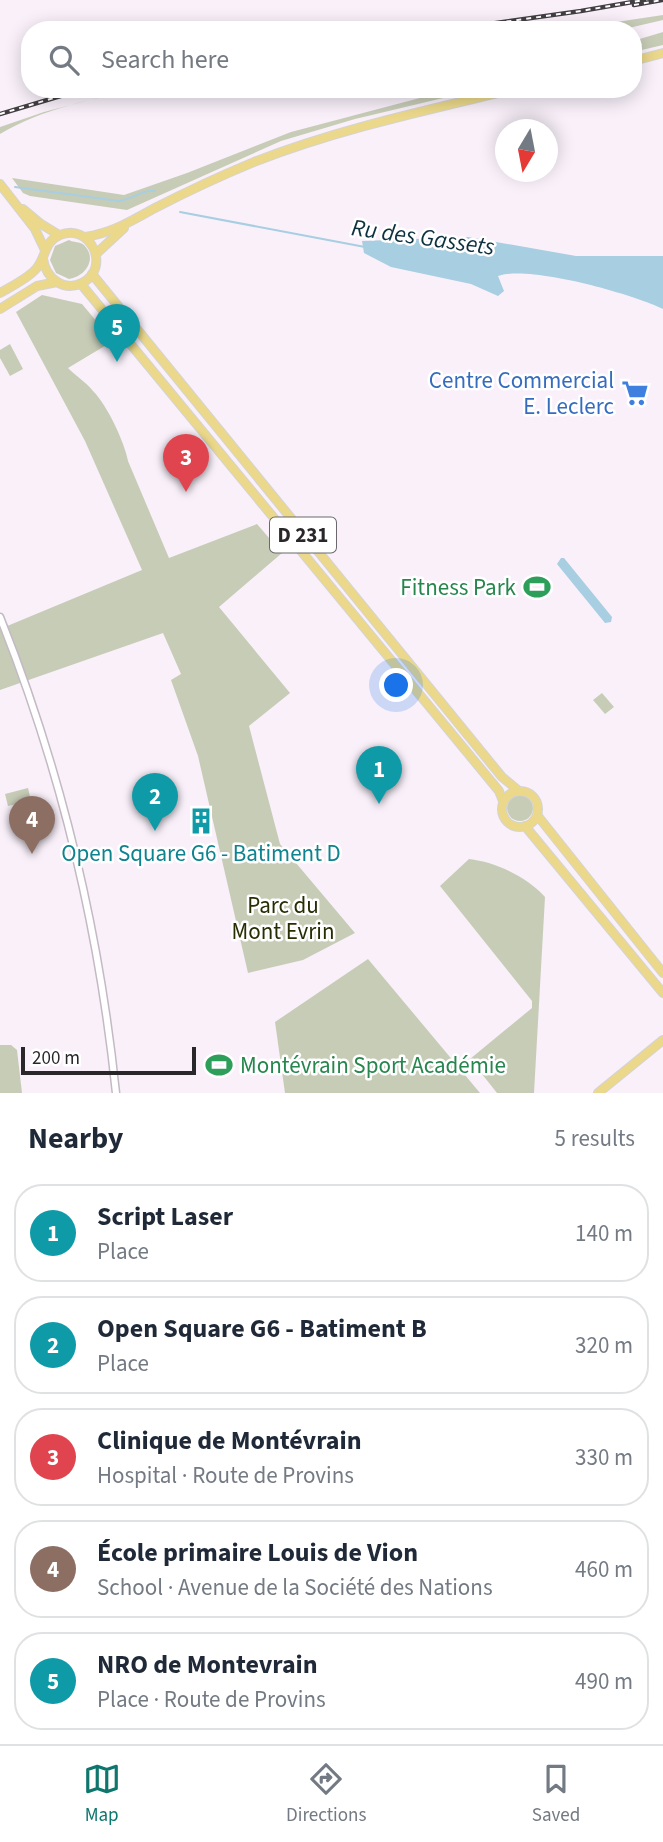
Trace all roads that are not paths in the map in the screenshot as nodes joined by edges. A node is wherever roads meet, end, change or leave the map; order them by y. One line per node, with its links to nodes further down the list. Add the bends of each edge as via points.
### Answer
1 (663, 53): 2 (main road)
2 (642, 59)
3 (479, 98): 6 (main road, via 295,147 216,178)
4 (0, 184): 5 (main road)
5 (11, 197): 7 (main road); 10 (main road, via 35,229)
6 (129, 224): 8 (main road); 9 (main road)
7 (59, 235): 8 (main road); 10 (main road)
8 (85, 237): 9 (main road)
9 (96, 254): 11 (main road)
10 (44, 255): 12 (main road, via 47,273); 14 (main road, via 33,272)
11 (92, 274): 13 (main road); 17 (main road, D 231, via 502,777)
12 (57, 282): 13 (main road); 15 (main road, via 37,286)
13 (81, 284): 18 (main road, D 231, via 414,686)
14 (0, 293)
15 (0, 309)
16 (0, 617): 26 (street, via 43,737 74,847 104,996)
17 (519, 791): 18 (main road); 19 (main road, via 534,797)
18 (503, 801): 20 (main road, via 502,813 509,824)
19 (537, 815): 20 (main road); 22 (main road)
20 (525, 826): 21 (main road)
21 (624, 945): 23 (main road, via 635,950); 24 (main road)
22 (663, 974)
23 (663, 984)
24 (663, 993)
25 (663, 1040): 27 (main road)
26 (116, 1093)
27 (598, 1093)

